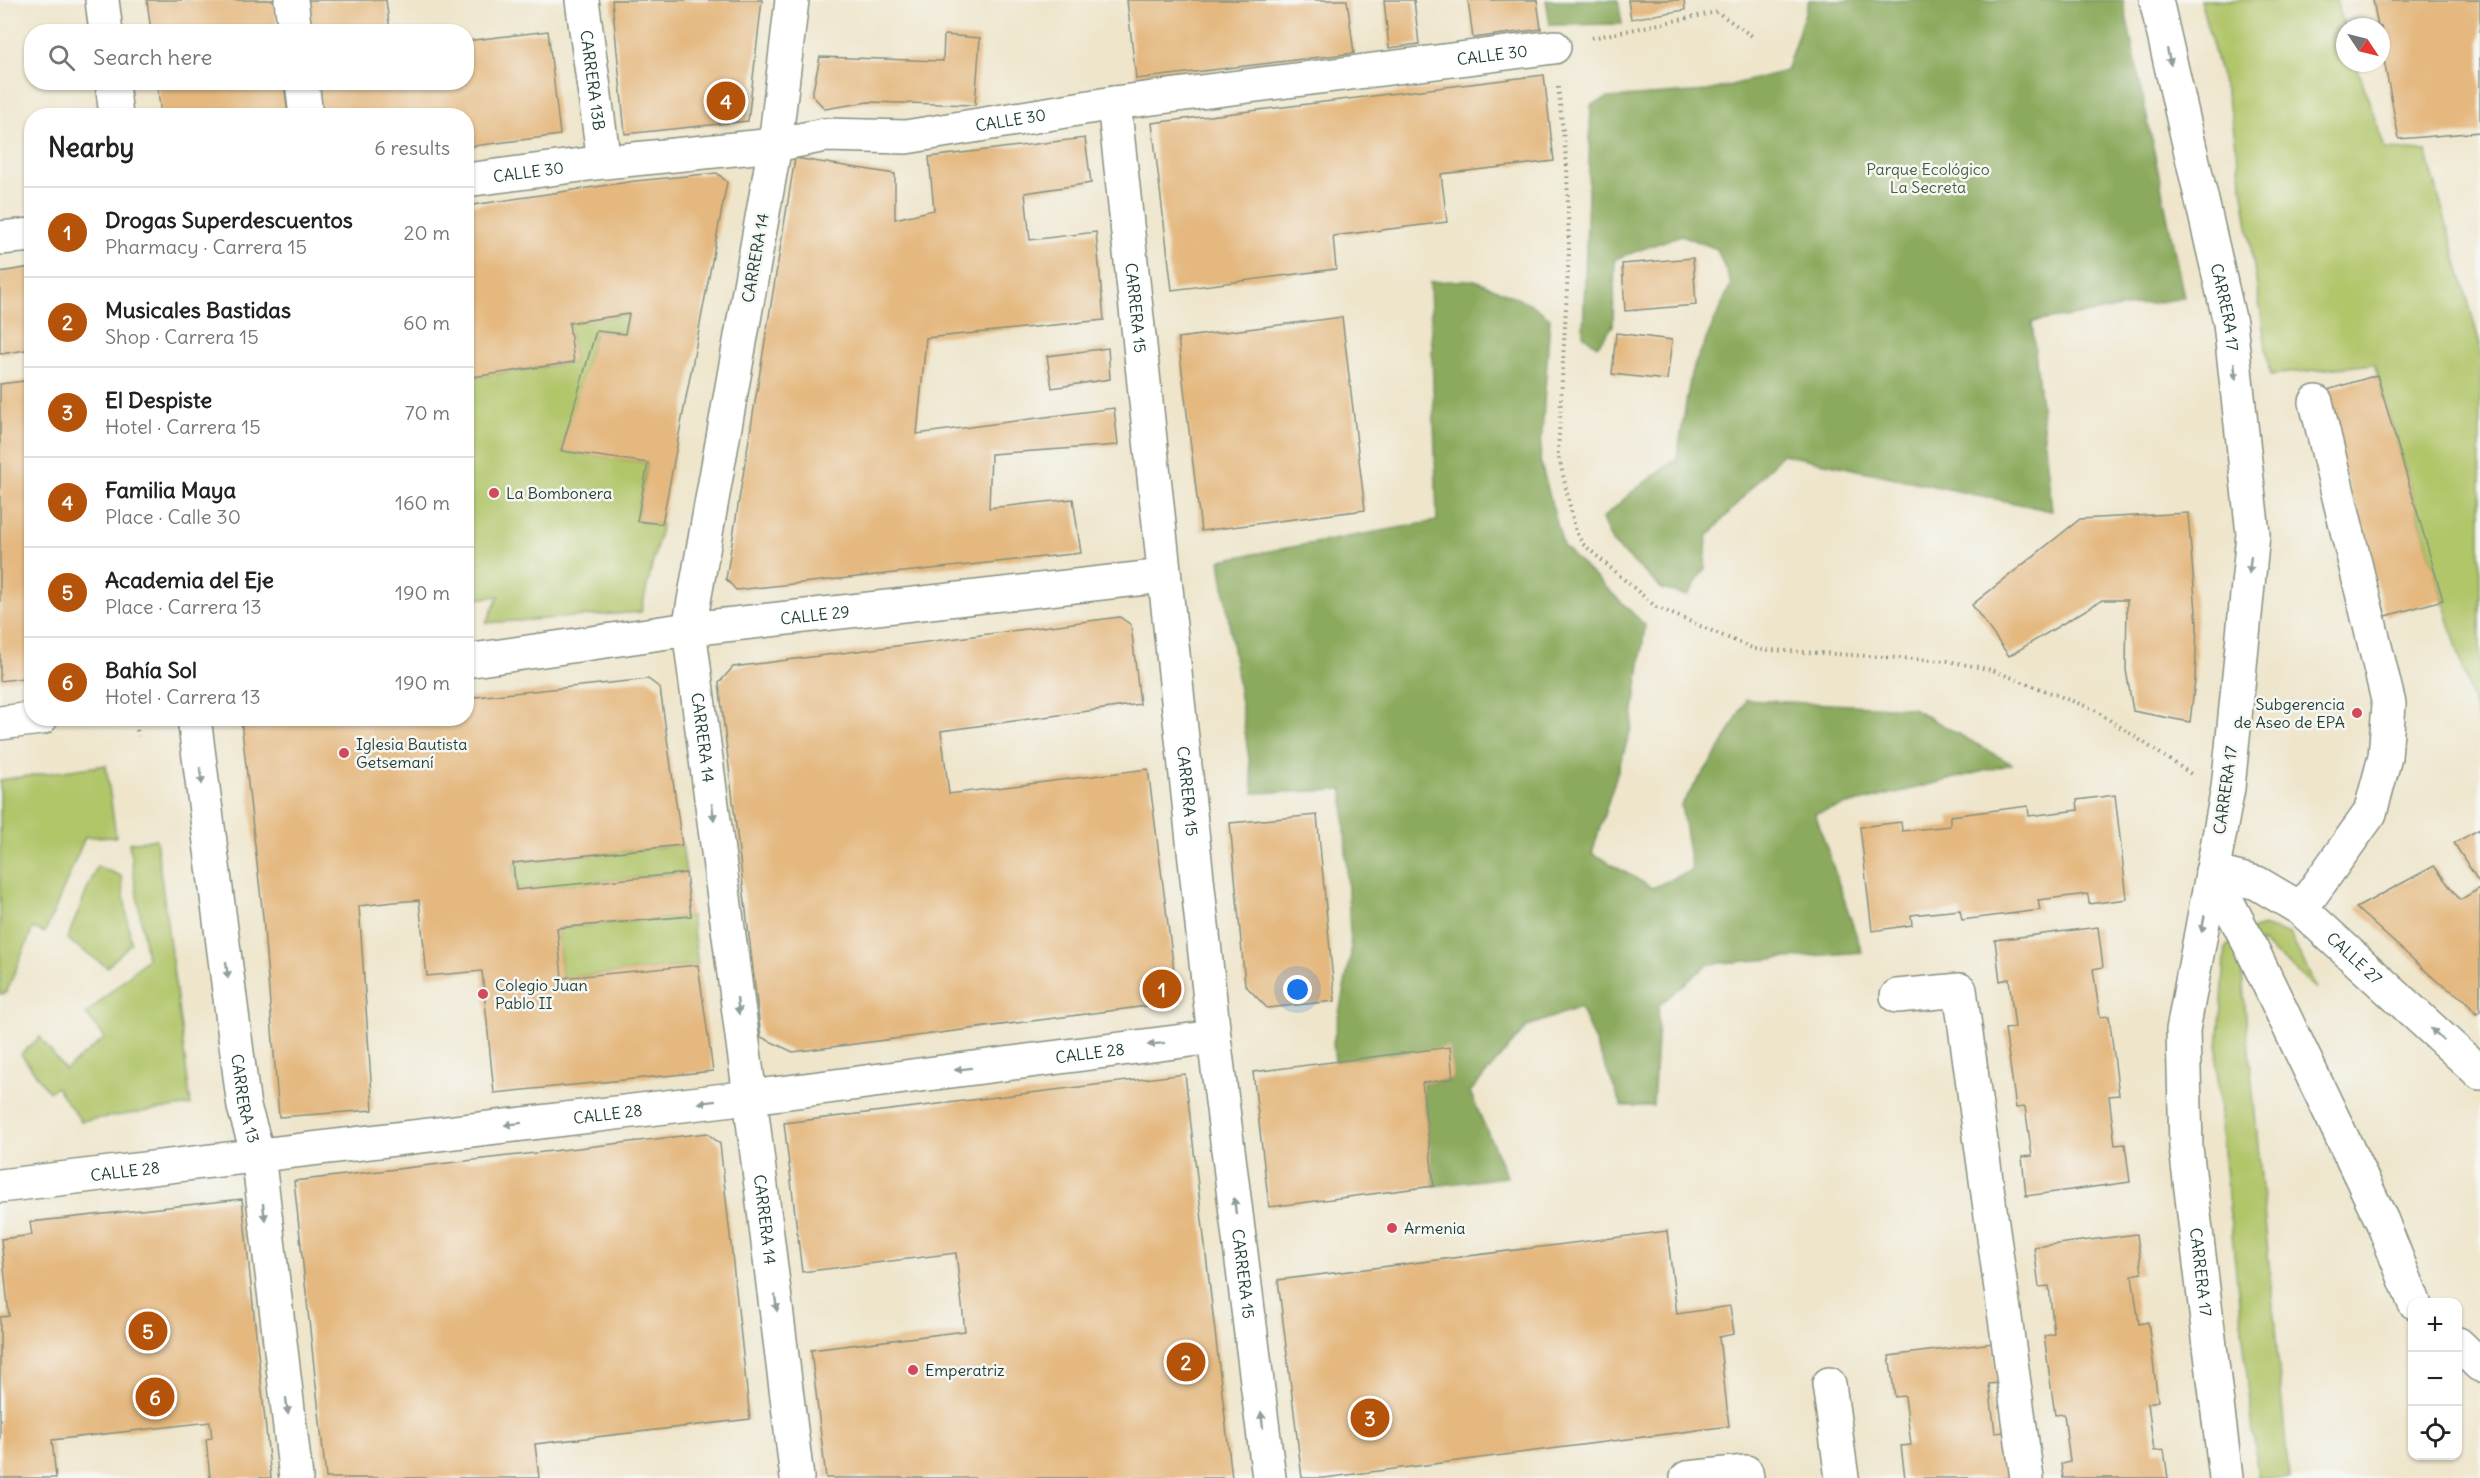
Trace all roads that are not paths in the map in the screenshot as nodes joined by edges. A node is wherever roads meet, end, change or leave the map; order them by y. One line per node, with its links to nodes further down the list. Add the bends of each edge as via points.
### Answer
1 (102, 0): 6 (street)
2 (291, 0): 7 (street)
3 (582, 0): 15 (street, CARRERA 13B)
4 (792, 0): 14 (street, CARRERA 14)
5 (2156, 0): 26 (street, CARRERA 17, one-way to 26, via 2230,323 2253,534 2228,788)
6 (105, 24)
7 (294, 24)
8 (1554, 47): 11 (street, CALLE 30)
9 (113, 90): 12 (street)
10 (303, 90): 13 (street)
11 (1114, 103): 14 (street, CALLE 30, via 906,137 825,135); 20 (street, CARRERA 15)
12 (115, 108)
13 (305, 108)
14 (775, 145): 15 (street, CALLE 30); 21 (street, CARRERA 14)
15 (604, 162): 16 (street, CALLE 30)
16 (474, 179)
17 (24, 236): 18 (street)
18 (0, 238)
19 (2316, 402): 27 (street, via 2390,704 2385,757 2370,813)
20 (1164, 576): 21 (street, CALLE 29); 29 (street, CARRERA 15)
21 (689, 629): 22 (street, CALLE 29); 31 (street, CARRERA 14, one-way to 31)
22 (474, 660)
23 (24, 720): 24 (street)
24 (0, 723)
25 (195, 726): 32 (street, CARRERA 13, one-way to 32, via 244,1107)
26 (2212, 872): 27 (street, CALLE 27, via 2257,883); 34 (street, via 2377,1211); 45 (street, CARRERA 17, one-way to 45, via 2183,1030 2186,1148)
27 (2301, 909): 30 (street, CALLE 27, one-way to 27)
28 (1897, 996): 44 (street, via 1960,990)
29 (1214, 1037): 31 (street, CALLE 28, one-way to 31); 41 (street, CARRERA 15, one-way to 29)
30 (2480, 1073)
31 (750, 1097): 32 (street, CALLE 28, one-way to 32); 40 (street, CARRERA 14, one-way to 40)
32 (258, 1154): 33 (street, CALLE 28); 39 (street, CARRERA 13, one-way to 39)
33 (0, 1186)
34 (2412, 1298)
35 (2462, 1349): 36 (street)
36 (2480, 1365)
37 (1828, 1384): 43 (street)
38 (1746, 1475): 42 (street)
39 (296, 1478)
40 (797, 1478)
41 (1269, 1478)
42 (1687, 1478)
43 (1842, 1478)
44 (2026, 1478)
45 (2226, 1478)

